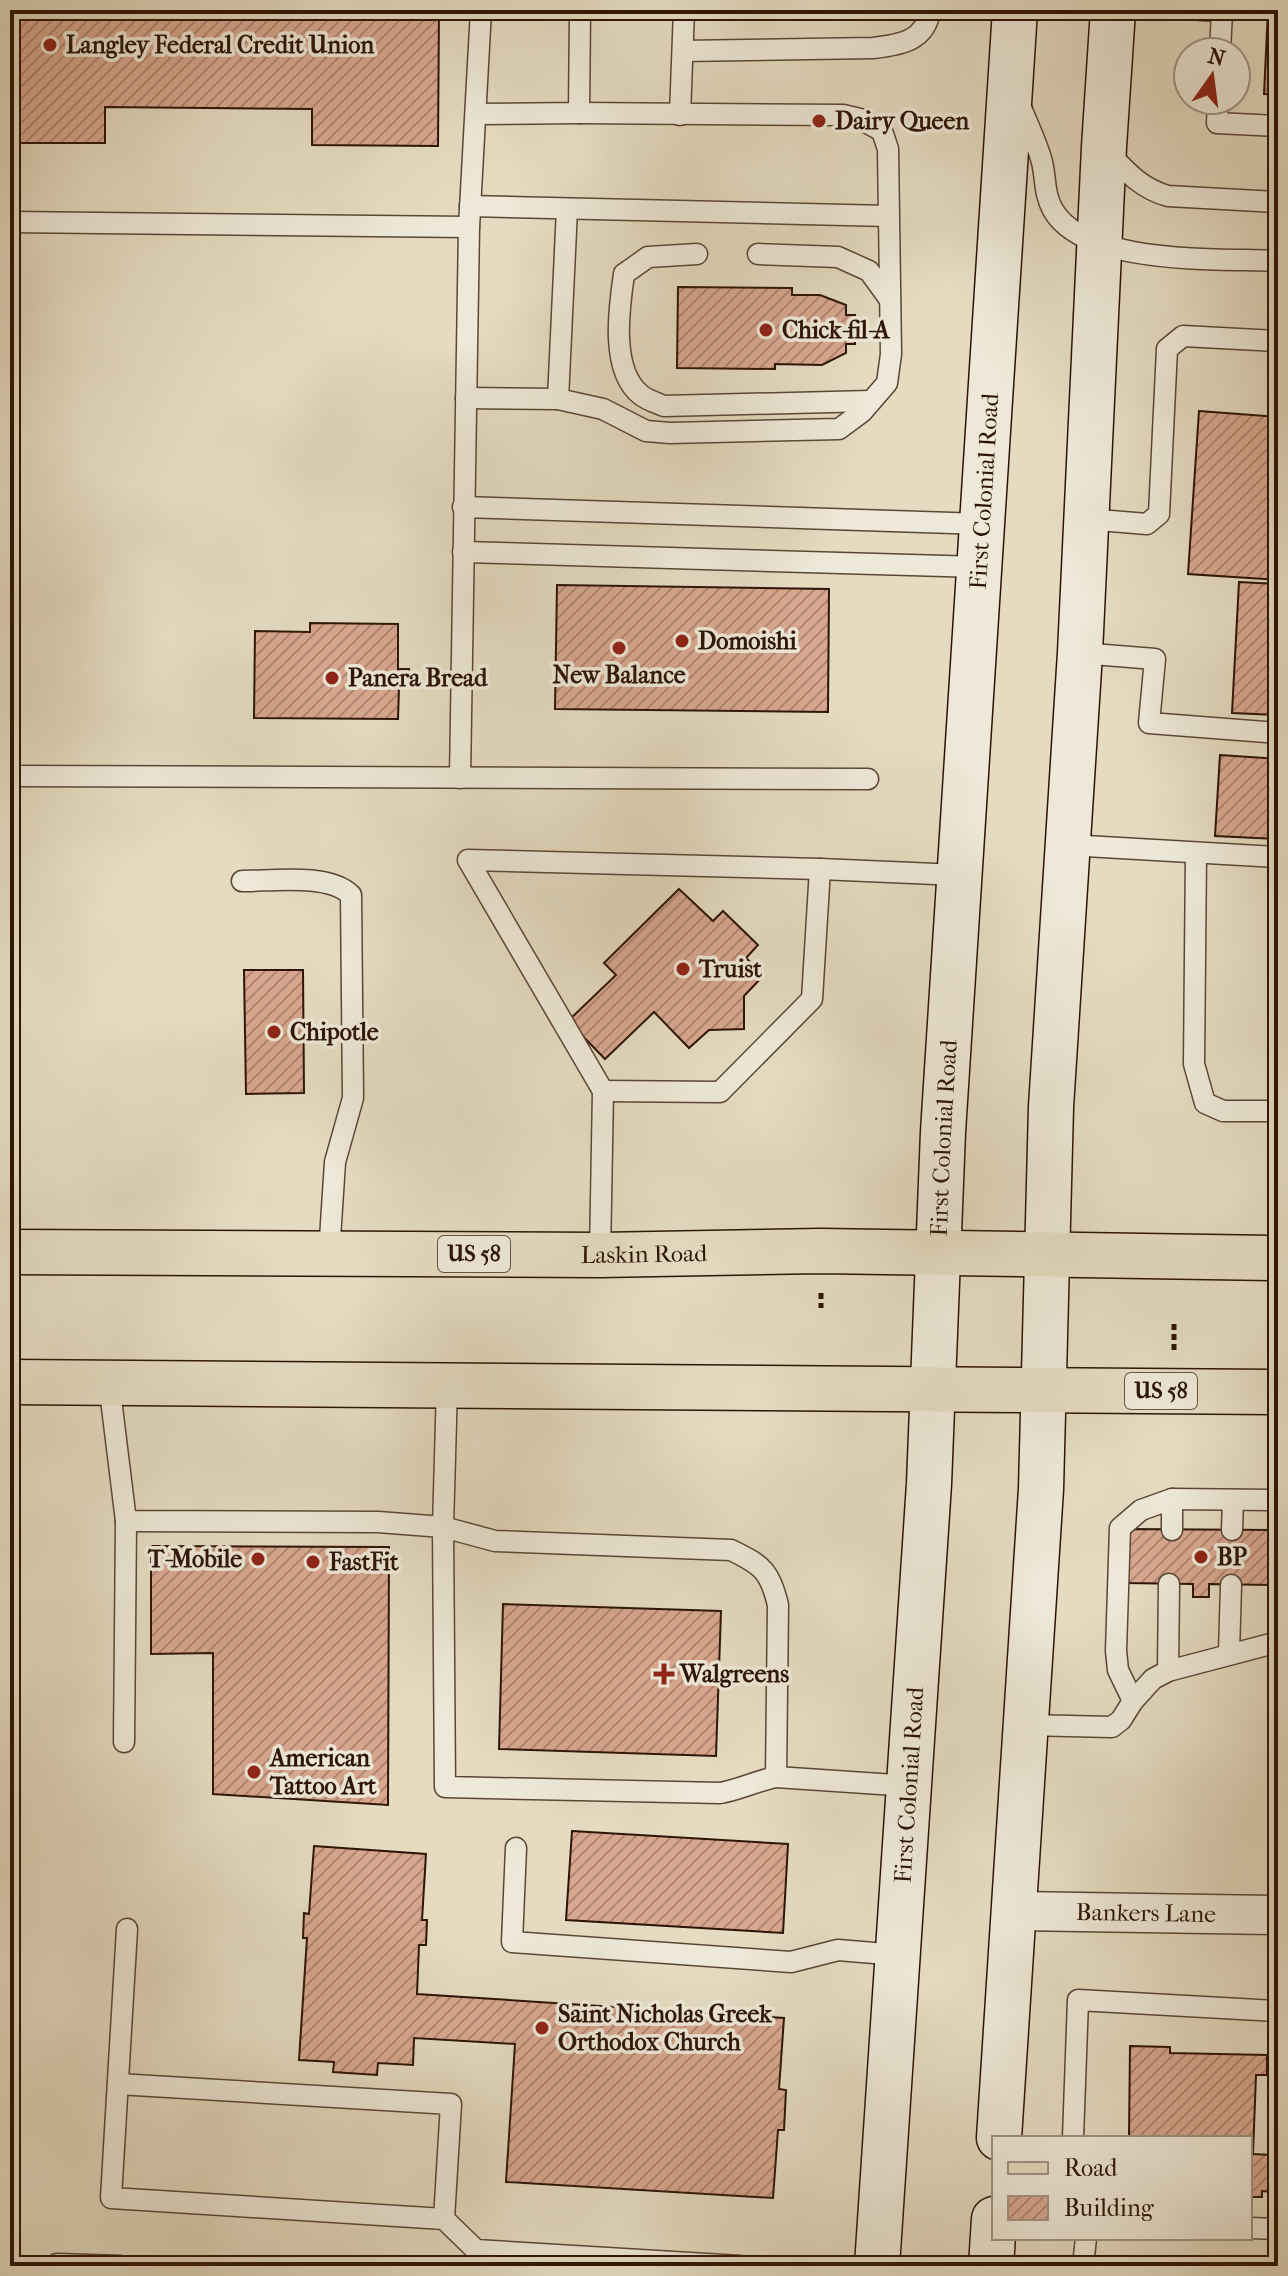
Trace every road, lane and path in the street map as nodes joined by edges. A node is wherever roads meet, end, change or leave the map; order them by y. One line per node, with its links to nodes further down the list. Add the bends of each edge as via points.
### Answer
1 (481, 10): 12 (lane)
2 (580, 10): 11 (lane)
3 (684, 10): 9 (lane)
4 (930, 10): 9 (lane, via 919,34 902,45)
5 (1015, 10): 10 (main road, First Colonial Road)
6 (1113, 10): 16 (main road)
7 (1215, 10): 8 (lane)
8 (1218, 36)
9 (683, 51): 13 (lane)
10 (1010, 79): 22 (lane, via 1042,163 1045,194 1053,211); 33 (main road, First Colonial Road)
11 (579, 113): 12 (lane); 13 (lane)
12 (476, 114): 19 (lane)
13 (680, 115): 20 (lane, via 860,119 882,131 888,149)
14 (1217, 116): 15 (lane, via 1217,123)
15 (1278, 126)
16 (1104, 147): 17 (lane, via 1151,191); 22 (main road)
17 (1278, 202)
18 (567, 209): 19 (lane); 20 (lane); 29 (lane)
19 (469, 216): 21 (lane); 28 (lane)
20 (888, 216): 26 (lane)
21 (10, 222)
22 (1099, 244): 25 (lane, via 1142,255); 32 (main road)
23 (697, 254): 30 (lane, via 648,257 624,274 620,360 640,395 664,406)
24 (758, 254): 26 (lane, via 838,257 869,271)
25 (1278, 261)
26 (890, 300): 30 (lane, via 887,383)
27 (1278, 341): 32 (lane, via 1183,336 1167,349 1159,514 1147,524)
28 (466, 398): 29 (lane); 31 (lane)
29 (558, 399): 30 (lane, via 603,409 646,431 670,433 839,429)
30 (871, 401)
31 (463, 507): 33 (lane); 34 (lane)
32 (1086, 519): 36 (main road)
33 (983, 524): 35 (main road, First Colonial Road)
34 (463, 552): 35 (lane); 39 (lane)
35 (980, 567): 45 (main road, First Colonial Road)
36 (1080, 653): 37 (lane, via 1155,659 1149,723); 41 (main road)
37 (1278, 733)
38 (10, 776): 39 (lane)
39 (460, 778): 40 (lane)
40 (868, 779)
41 (1068, 845): 42 (lane); 53 (main road)
42 (1196, 853): 43 (lane); 48 (lane, via 1194,1064 1205,1103 1223,1111)
43 (1278, 857)
44 (820, 869): 45 (lane); 47 (lane, via 812,999 720,1092); 47 (lane, via 468,860)
45 (959, 875): 50 (main road, First Colonial Road)
46 (242, 881): 51 (lane, via 325,881 351,895 353,1098 335,1162)
47 (603, 1091): 52 (lane)
48 (1278, 1111)
49 (10, 1252): 51 (main road, Laskin Road / US 58)
50 (938, 1252): 52 (main road, Laskin Road / US 58); 53 (main road, Laskin Road / US 58); 62 (main road, First Colonial Road)
51 (329, 1254): 52 (main road, Laskin Road / US 58)
52 (600, 1255)
53 (1046, 1255): 54 (main road, Laskin Road / US 58); 63 (main road)
54 (1278, 1258)
55 (821, 1291): 56 (path)
56 (821, 1308)
57 (1174, 1324): 58 (path)
58 (1174, 1358)
59 (10, 1382): 60 (main road, US 58)
60 (109, 1383): 61 (main road, US 58); 68 (lane)
61 (447, 1386): 62 (main road, US 58); 69 (lane)
62 (933, 1390): 63 (main road, US 58); 81 (main road, First Colonial Road)
63 (1043, 1391): 64 (main road, US 58); 78 (main road)
64 (1278, 1392)
65 (1172, 1499): 66 (lane); 70 (lane); 77 (lane, via 1141,1510 1120,1528 1116,1651 1118,1670)
66 (1233, 1500): 67 (lane); 71 (lane)
67 (1278, 1500)
68 (126, 1521): 69 (lane); 79 (lane)
69 (443, 1527): 80 (lane, via 495,1541 731,1550 759,1563 773,1582 778,1605); 80 (lane, via 445,1787 720,1793)
70 (1172, 1530)
71 (1232, 1530)
72 (1169, 1584): 76 (lane)
73 (1231, 1585): 75 (lane)
74 (1278, 1642): 75 (lane)
75 (1229, 1653): 76 (lane)
76 (1168, 1671): 77 (lane)
77 (1133, 1701): 78 (lane, via 1112,1727)
78 (1026, 1725): 83 (main road)
79 (124, 1742)
80 (776, 1777): 81 (lane)
81 (910, 1786): 86 (main road, First Colonial Road)
82 (516, 1848): 86 (lane, via 512,1942 791,1962 838,1950)
83 (1014, 1911): 84 (street, Bankers Lane); 89 (main road)
84 (1278, 1915)
85 (127, 1929): 88 (lane)
86 (898, 1955): 99 (main road, First Colonial Road)
87 (1278, 2011): 90 (lane, via 1078,2000)
88 (118, 2084): 91 (lane, via 111,2198); 91 (lane, via 451,2104)
89 (999, 2136)
90 (1073, 2136)
91 (444, 2219): 98 (lane, via 476,2250)
92 (1252, 2228): 93 (lane)
93 (1278, 2229)
94 (993, 2240): 100 (main road)
95 (1086, 2240): 101 (lane)
96 (57, 2266): 97 (lane)
97 (120, 2266)
98 (740, 2266)
99 (877, 2266)
100 (991, 2266)
101 (1083, 2266)

